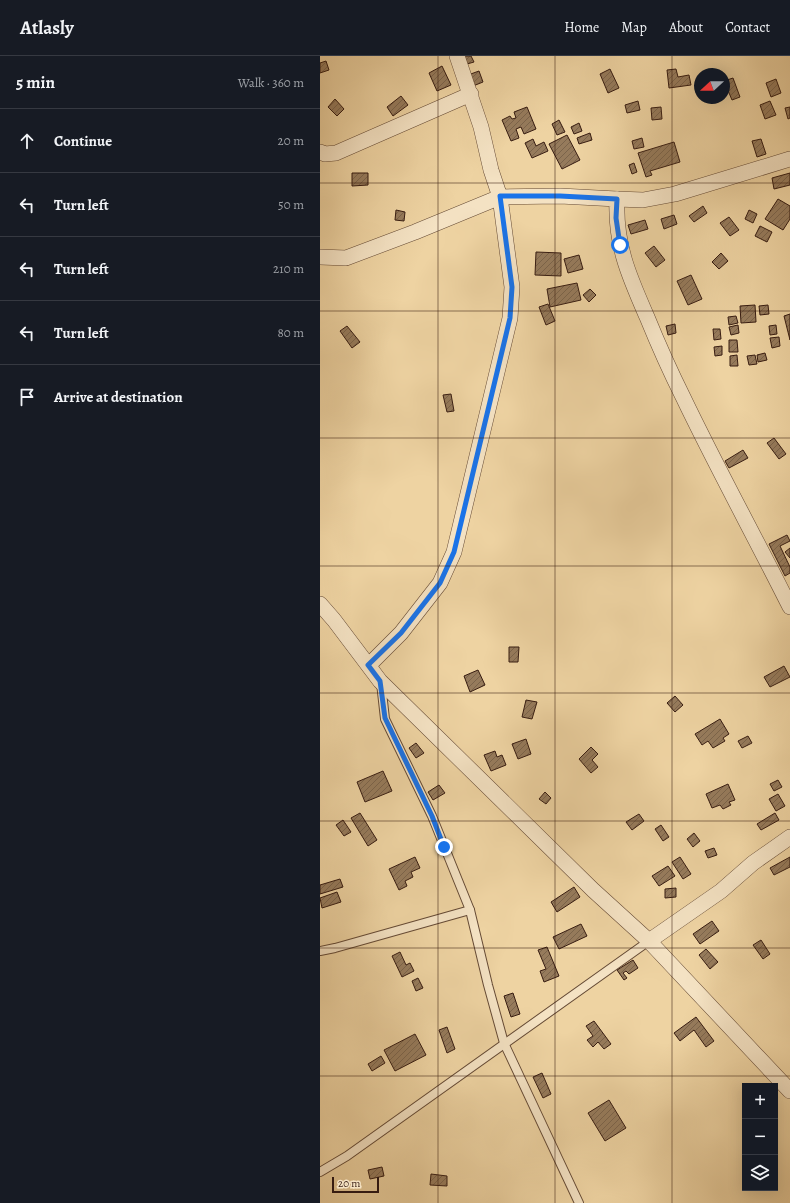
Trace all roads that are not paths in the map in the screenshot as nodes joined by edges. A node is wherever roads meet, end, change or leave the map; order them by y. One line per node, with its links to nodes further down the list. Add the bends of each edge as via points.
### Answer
1 (457, 56): 2 (street)
2 (471, 94): 3 (street, via 336,153); 5 (street)
3 (320, 152)
4 (790, 159): 6 (street, via 676,194 643,200)
5 (500, 196): 6 (street); 7 (street, via 409,235 346,258); 10 (street, via 512,287 510,318 454,552 440,583 401,633)
6 (617, 199): 9 (street, via 616,218 620,245 628,272 677,384)
7 (320, 257)
8 (320, 604): 10 (street)
9 (790, 607)
10 (368, 665): 11 (street)
11 (380, 681): 13 (lane, via 385,718 432,816); 14 (street, via 593,890)
12 (790, 837): 14 (street, via 753,863 721,891)
13 (470, 910): 15 (lane); 16 (lane)
14 (649, 941): 16 (lane); 17 (street)
15 (320, 951)
16 (504, 1043): 18 (lane, via 347,1156); 19 (lane)
17 (790, 1091)
18 (320, 1172)
19 (579, 1203)

